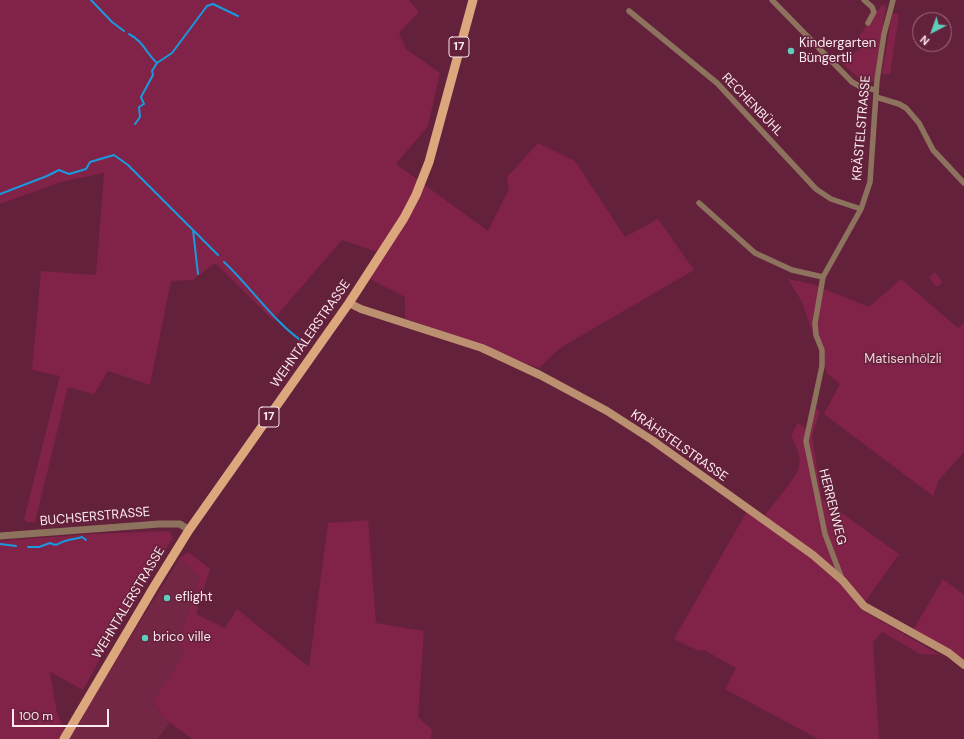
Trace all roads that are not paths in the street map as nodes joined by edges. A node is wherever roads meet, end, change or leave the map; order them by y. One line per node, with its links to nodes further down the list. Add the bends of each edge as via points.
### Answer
1 (473, 0): 13 (main road, WEHNTALERSTRASSE / 17, via 434,144 418,189 394,234)
2 (772, 0): 7 (street, via 852,82)
3 (864, 0): 6 (street, via 874,12)
4 (893, 0): 7 (street, KRÄSTELSTRASSE, via 884,34)
5 (629, 11): 11 (street, RECHENBÜHL, via 717,83 816,189 831,199)
6 (868, 23)
7 (876, 90): 8 (street, KRÄSTELSTRASSE)
8 (876, 97): 9 (street, via 906,108 919,123 933,150); 11 (street, KRÄSTELSTRASSE, via 870,182)
9 (964, 183)
10 (699, 202): 12 (street, via 755,253 792,270)
11 (861, 209): 12 (street, KRÄSTELSTRASSE)
12 (823, 277): 14 (street, KRÄSTELSTRASSE, via 815,323 816,335 822,350 822,366)
13 (349, 303): 15 (main road, WEHNTALERSTRASSE / 17); 17 (main road, KRÄHSTELSTRASSE, via 482,348 607,411 652,440 813,555)
14 (806, 436): 17 (street, HERRENWEG, via 825,534)
15 (190, 530): 16 (street, BUCHSERSTRASSE, via 180,524 159,524); 19 (main road, WEHNTALERSTRASSE / 17)
16 (0, 536)
17 (843, 581): 18 (main road, KRÄHSTELSTRASSE, via 864,606 949,653)
18 (964, 665)
19 (64, 739)

